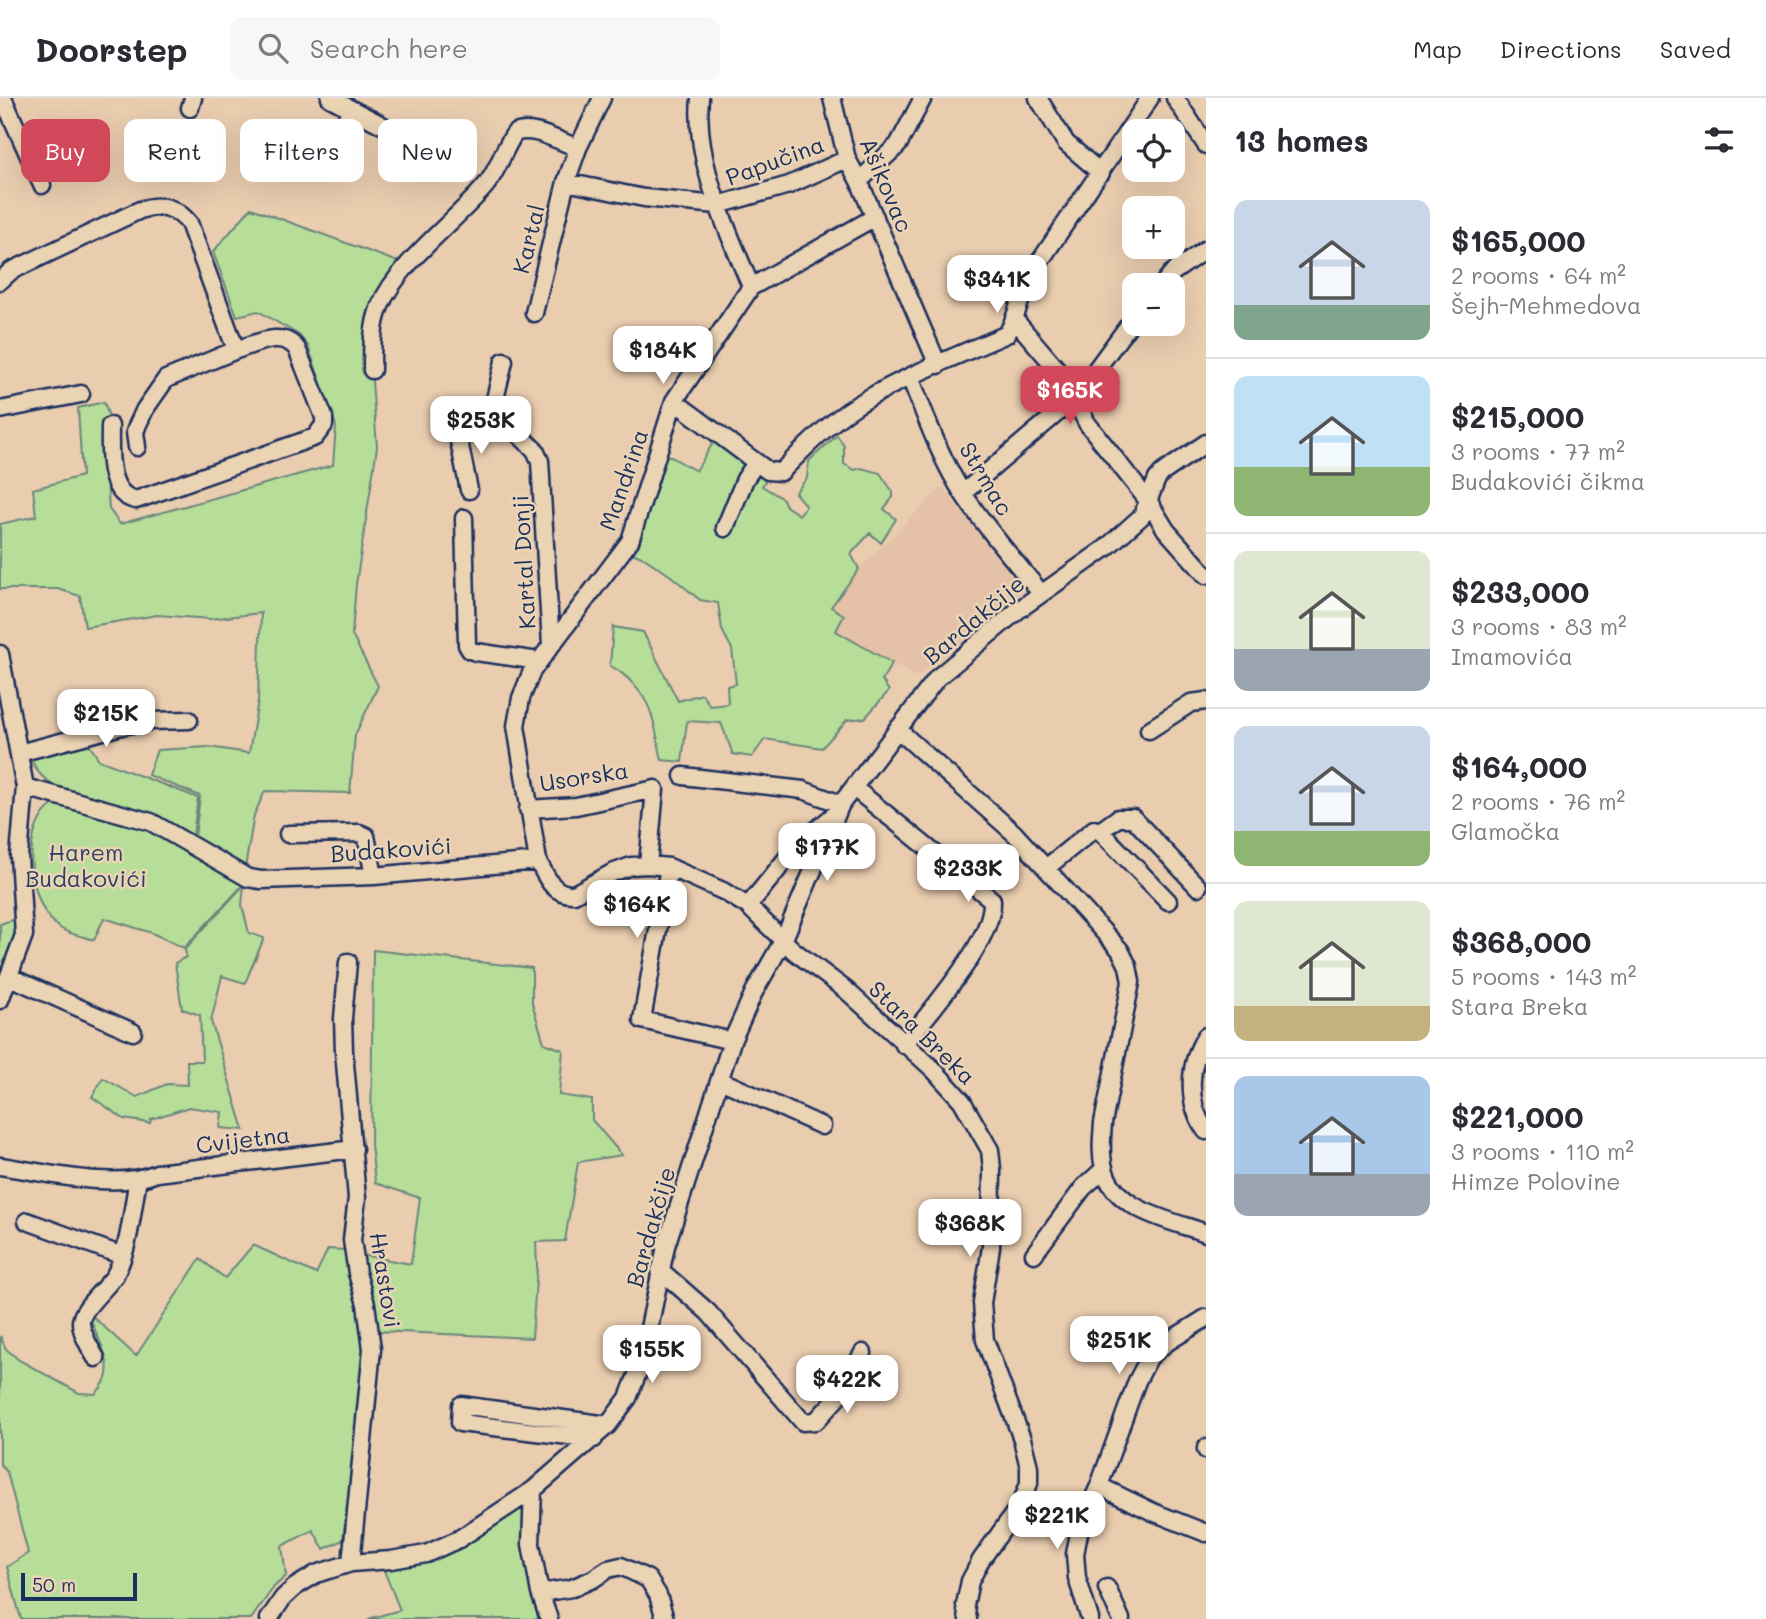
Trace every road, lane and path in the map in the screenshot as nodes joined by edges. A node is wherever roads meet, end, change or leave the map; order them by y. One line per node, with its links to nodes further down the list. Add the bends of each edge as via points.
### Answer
1 (3, 98): 19 (street)
2 (330, 98): 10 (street)
3 (602, 98): 14 (street, Kartal)
4 (700, 98): 20 (street, via 704,164)
5 (832, 98): 15 (street, Ašikovac)
6 (923, 98): 17 (street, via 898,145)
7 (1038, 98): 16 (street, via 1066,143)
8 (1150, 98): 16 (street)
9 (1175, 98): 13 (street)
10 (351, 109): 11 (street); 12 (street)
11 (346, 119)
12 (378, 123)
13 (1206, 145)
14 (578, 148): 18 (street, Kartal); 32 (street, via 533,132 515,133 488,183 390,289 375,324)
15 (847, 159): 17 (street, Ašikovac); 20 (street, Papučina, via 789,185)
16 (1101, 173): 27 (street, via 1030,276)
17 (859, 181): 21 (street, Ašikovac)
18 (566, 182): 20 (street, via 645,198); 26 (street, Kartal)
19 (42, 185)
20 (719, 205): 25 (street)
21 (875, 217): 25 (street, Mandrina); 31 (street, Ašikovac)
22 (1206, 249): 23 (street)
23 (1173, 273)
24 (0, 281): 29 (street, via 11,271 140,210 169,207 189,223)
25 (751, 287): 36 (street, Mandrina)
26 (534, 313)
27 (1015, 320): 31 (street, via 1007,334); 35 (street, via 1052,361)
28 (1122, 334): 35 (street)
29 (236, 350): 38 (street, via 274,338 293,343 324,417 321,432 136,500 123,495 118,487); 41 (street, via 166,379 138,424)
30 (504, 361): 39 (street, via 496,395)
31 (938, 365): 33 (street)
32 (372, 369)
33 (910, 377): 42 (street, via 855,406 781,472); 44 (street, Strmac)
34 (81, 394): 37 (street)
35 (1075, 398): 44 (street); 45 (street, via 1087,423)
36 (674, 401): 42 (street); 50 (street, Mandrina, via 630,541)
37 (0, 410)
38 (110, 426)
39 (499, 426): 43 (street, via 464,434 459,441); 50 (street, Kartal Donji, via 515,431 540,461)
40 (1206, 443): 45 (street, Bardakčije, via 1162,473)
41 (136, 447)
42 (762, 467): 47 (street, via 744,480)
43 (469, 490)
44 (963, 493): 49 (street, Strmac)
45 (1150, 496): 48 (street, via 1166,530); 49 (street, Bardakčije, via 1142,516)
46 (464, 518): 52 (street, Kartal Donji, via 467,645 476,652)
47 (725, 528)
48 (1206, 575)
49 (1041, 593): 56 (street, Bardakčije, via 937,678)
50 (551, 645): 52 (street, Mandrina)
51 (0, 654): 53 (street)
52 (539, 661): 63 (street, Mandrina, via 527,680 516,718)
53 (2, 676): 58 (street)
54 (1206, 701): 57 (street, via 1191,703)
55 (189, 720): 58 (street, via 122,726)
56 (897, 729): 61 (street, Bardakčije); 71 (street, via 1014,832)
57 (1149, 730)
58 (19, 753): 60 (street)
59 (683, 776): 62 (street, via 803,790)
60 (25, 787): 72 (street, Budakovići, via 151,822 247,878); 78 (street, via 19,856 24,935)
61 (854, 788): 62 (street, Bardakčije); 83 (street, via 992,900 977,949)
62 (839, 808): 66 (street, Bardakčije); 68 (street, Bardakčije)
63 (528, 809): 67 (street, Mandrina); 69 (street, Usorska, via 576,806 655,789)
64 (1100, 831): 71 (street, via 1094,830); 73 (street, via 1118,818 1133,818); 74 (street)
65 (288, 834): 72 (street, via 366,836)
66 (796, 847): 68 (street); 75 (street, Bardakčije)
67 (538, 861): 69 (street, via 554,889 565,894 574,894 631,866); 72 (street, Budakovići)
68 (816, 862): 76 (street, Bardakčije)
69 (648, 865): 70 (street)
70 (668, 867): 75 (street); 82 (street, via 642,1020)
71 (1045, 868): 89 (street, via 1120,950 1128,966 1131,982 1103,1124)
72 (374, 876)
73 (1198, 887)
74 (1168, 901)
75 (748, 906): 76 (street)
76 (783, 941): 82 (street, Bardakčije); 83 (street, Stara Breka, via 847,991)
77 (348, 962): 87 (street, Hrastovi, via 344,1052)
78 (10, 977): 79 (street); 80 (street)
79 (0, 1000)
80 (133, 1032)
81 (1206, 1036): 86 (street, via 1192,1073 1191,1100)
82 (732, 1041): 84 (street, Bardakčije)
83 (904, 1045): 110 (street, Stara Breka, via 962,1101 990,1150 991,1247 982,1303 985,1340 1029,1467 1029,1483 1021,1502 970,1581 965,1605)
84 (720, 1080): 85 (street); 95 (street, Bardakčije)
85 (822, 1126)
86 (1206, 1131)
87 (354, 1149): 90 (street, Cvijetna); 104 (street, Hrastovi, via 357,1198 352,1240 372,1349)
88 (0, 1166): 90 (street, Cvijetna, via 95,1179)
89 (1104, 1169): 92 (street, via 1121,1198 1142,1211); 93 (street, via 1083,1188)
90 (138, 1179): 94 (street)
91 (27, 1221): 94 (street)
92 (1206, 1233)
93 (1034, 1254)
94 (123, 1256): 98 (street, via 102,1294 83,1312 81,1322)
95 (660, 1270): 97 (street, via 708,1311 803,1422 817,1421 830,1408); 99 (street, Bardakčije, via 642,1362 628,1398)
96 (1206, 1318): 101 (street, via 1149,1358)
97 (863, 1353)
98 (96, 1358)
99 (608, 1425): 100 (street, Bardakčije); 100 (street, via 461,1405 460,1423)
100 (594, 1439): 102 (street, Bardakčije)
101 (1099, 1486): 103 (street); 111 (street, via 1080,1528 1075,1555)
102 (533, 1490): 104 (street, Bardakčije, via 459,1539 426,1554); 106 (street, via 531,1544)
103 (1206, 1533)
104 (351, 1563): 107 (street, Bardakčije, via 304,1580 283,1598)
105 (1107, 1588): 112 (street)
106 (540, 1593): 108 (street); 109 (street, via 572,1588 621,1566 648,1578)
107 (269, 1619)
108 (549, 1619)
109 (665, 1619)
110 (968, 1619)
111 (1090, 1619)
112 (1121, 1619)

